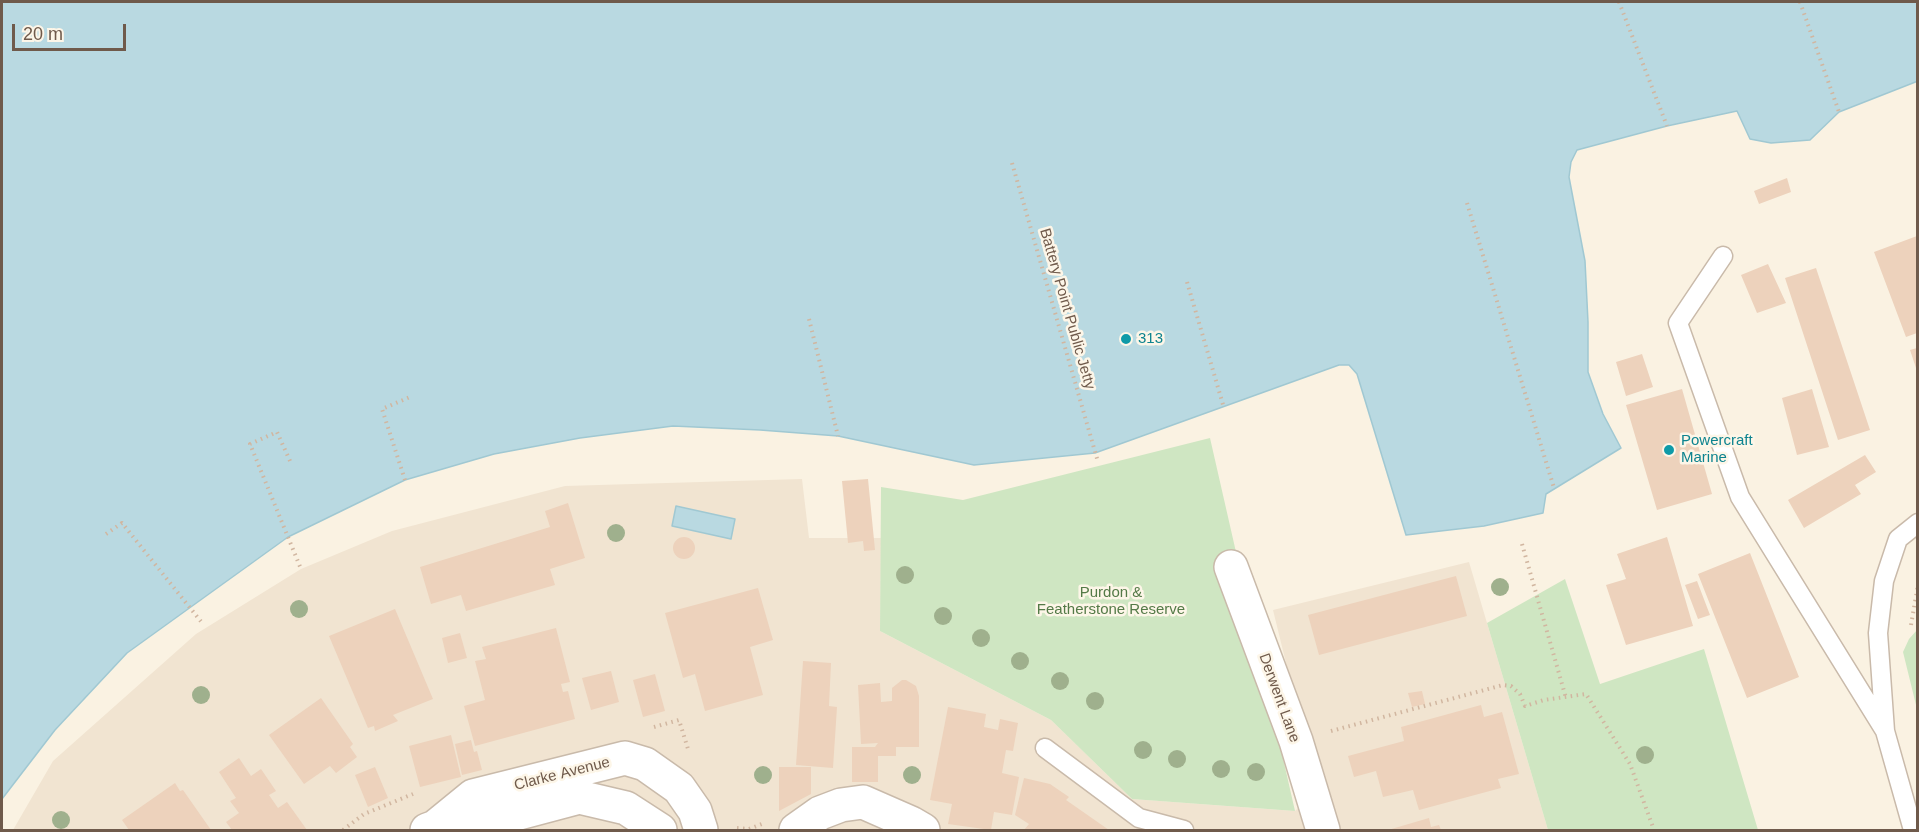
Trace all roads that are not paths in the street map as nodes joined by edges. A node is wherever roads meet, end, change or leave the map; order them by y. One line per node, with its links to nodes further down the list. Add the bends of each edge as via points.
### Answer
1 (1722, 256): 4 (lane, via 1678,322 1740,497)
2 (1917, 523): 4 (lane, via 1898,539 1884,581 1878,633)
3 (1231, 567): 12 (street, Derwent Lane, via 1296,741)
4 (1885, 731): 13 (lane)
5 (1045, 748): 11 (lane, via 1139,818)
6 (431, 829): 7 (street, Clarke Avenue, via 489,821 579,797 626,808); 8 (street, Clarke Avenue, via 473,796 625,758 645,764 679,788 695,811)
7 (660, 831)
8 (701, 831)
9 (796, 831): 10 (street, via 820,813 863,802)
10 (923, 831)
11 (1184, 831)
12 (1323, 831)
13 (1913, 831)

